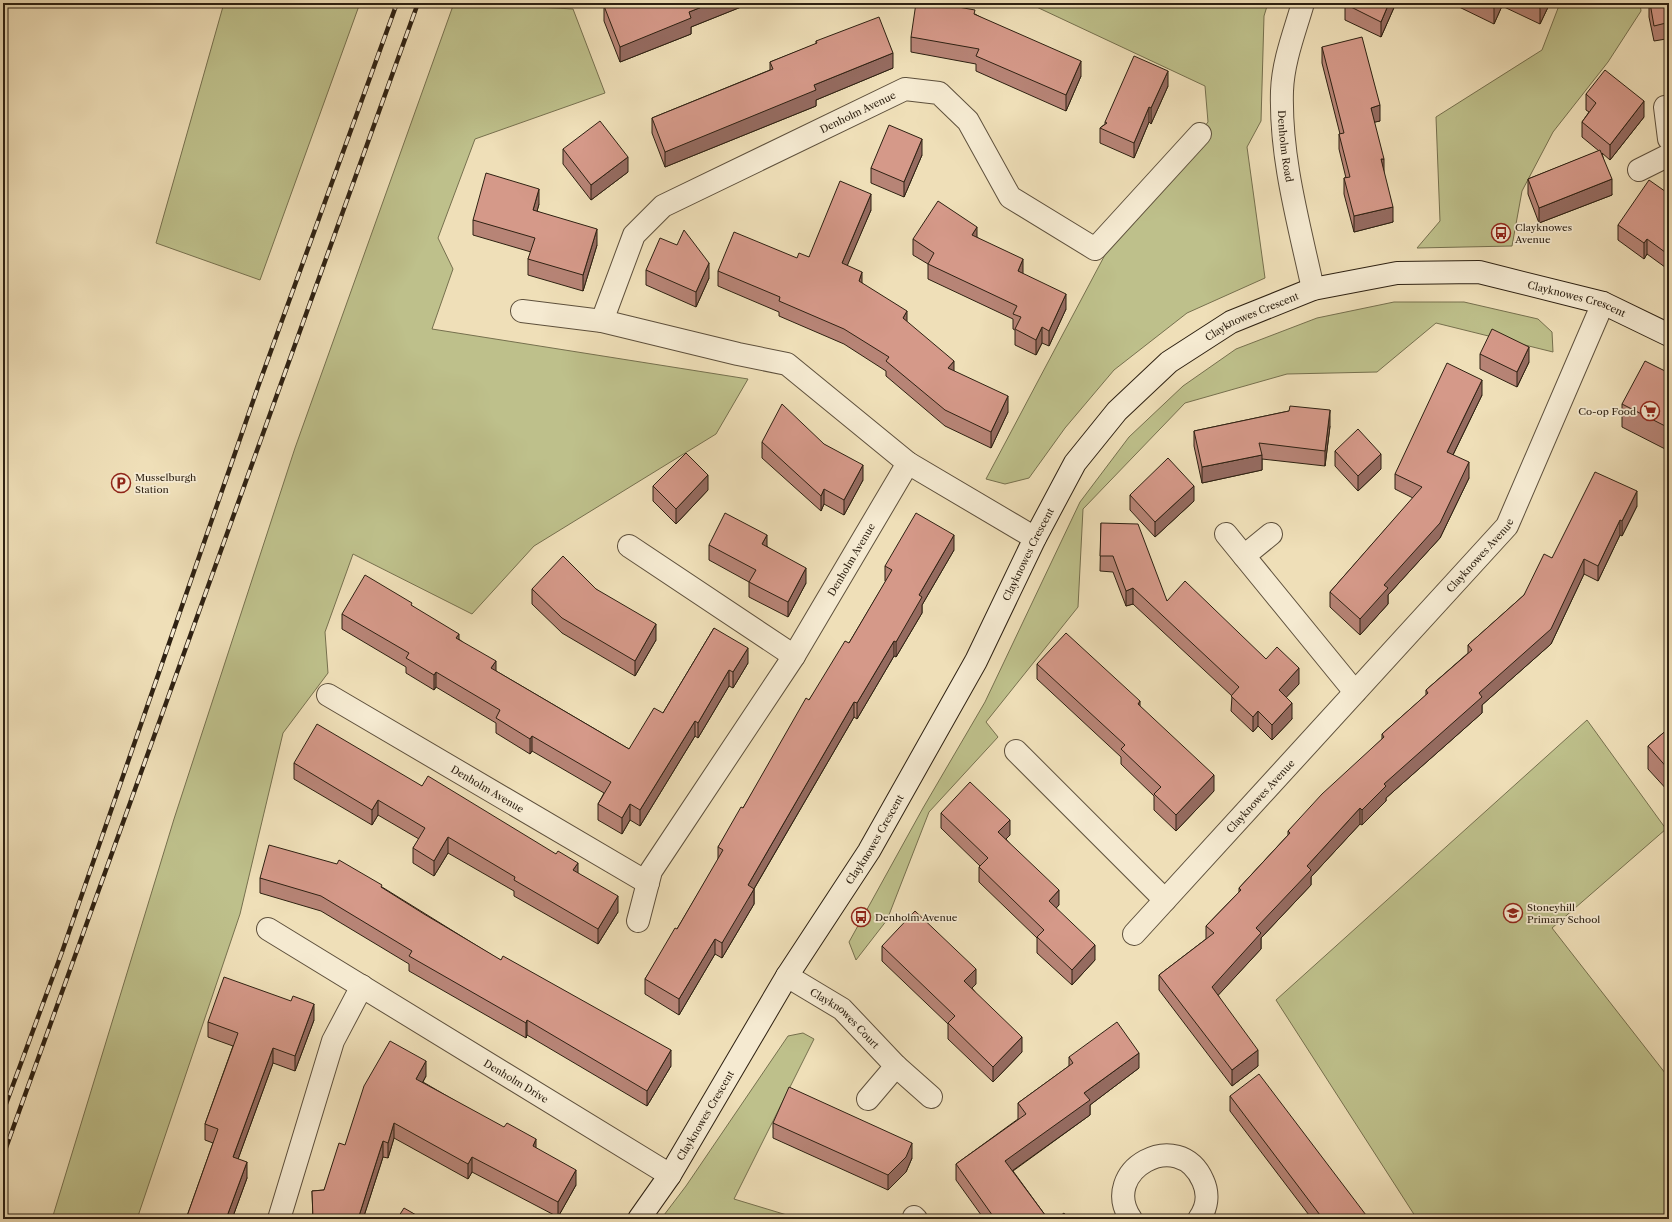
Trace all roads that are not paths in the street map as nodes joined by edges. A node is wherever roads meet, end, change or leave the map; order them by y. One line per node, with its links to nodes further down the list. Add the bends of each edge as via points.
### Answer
1 (1303, 3): 7 (street, Denholm Road, via 1288,54 1282,90 1284,153)
2 (1665, 107): 4 (street)
3 (1200, 134): 10 (street, Denholm Avenue, via 1095,249 1010,197 968,121 939,93 905,89 664,206 634,235)
4 (1669, 138)
5 (1669, 155): 6 (street)
6 (1639, 170)
7 (1313, 289): 8 (street, Clayknowes Crescent, via 1398,274 1479,272); 15 (street, Clayknowes Crescent, via 1231,322 1169,362 1117,411 1075,462)
8 (1603, 303): 11 (street, Clayknowes Crescent); 19 (street, Clayknowes Avenue, via 1507,526)
9 (522, 311): 10 (street)
10 (602, 321): 12 (street, via 787,364)
11 (1669, 335)
12 (908, 463): 15 (street); 18 (street, Denholm Avenue)
13 (1226, 534): 17 (street)
14 (1271, 534): 17 (street)
15 (1035, 538): 27 (street, Clayknowes Crescent, via 976,661 869,851)
16 (629, 546): 18 (street)
17 (1244, 556): 19 (street)
18 (794, 656): 22 (street, Denholm Avenue, via 651,870)
19 (1355, 692): 23 (street, Clayknowes Avenue)
20 (328, 695): 22 (street, Denholm Avenue)
21 (1016, 751): 23 (street)
22 (648, 882): 24 (street, Denholm Avenue)
23 (1165, 900): 26 (street, Clayknowes Avenue)
24 (638, 921)
25 (268, 929): 28 (street, Denholm Drive)
26 (1134, 934)
27 (787, 976): 29 (street, Clayknowes Court, via 842,1009); 32 (street, Clayknowes Crescent)
28 (362, 986): 32 (street, Denholm Drive); 33 (street, via 333,1041)
29 (896, 1066): 30 (street, Clayknowes Court); 31 (street)
30 (931, 1096)
31 (868, 1099)
32 (670, 1175): 34 (street, Clayknowes Crescent)
33 (279, 1219)
34 (639, 1219)
35 (1131, 1219): 36 (street, via 1124,1201 1125,1187 1130,1174 1139,1164 1151,1157 1165,1155 1178,1157 1190,1163 1200,1173 1207,1199 1204,1212)
36 (1199, 1219)

